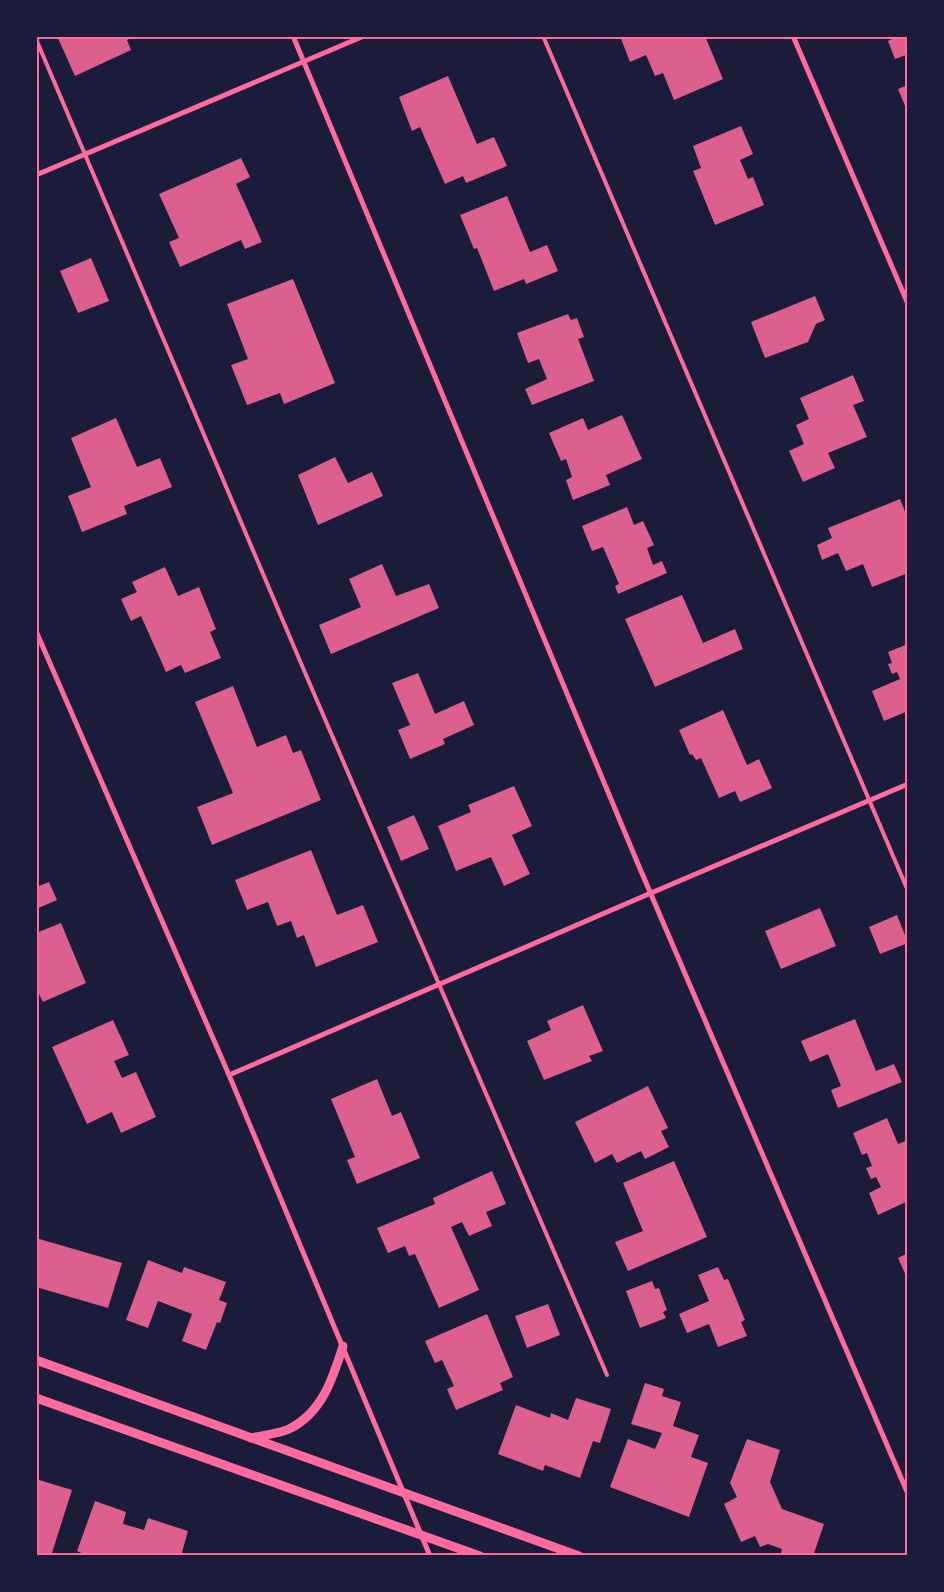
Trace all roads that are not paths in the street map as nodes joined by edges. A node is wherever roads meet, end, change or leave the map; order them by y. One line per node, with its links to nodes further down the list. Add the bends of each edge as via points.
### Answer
1 (293, 36): 6 (street)
2 (364, 36): 6 (street)
3 (544, 36): 12 (lane)
4 (793, 36): 9 (street)
5 (36, 39): 7 (lane)
6 (304, 62): 7 (street); 14 (street)
7 (86, 154): 8 (street); 15 (lane)
8 (36, 175)
9 (908, 304)
10 (36, 631): 16 (street)
11 (908, 784): 12 (street)
12 (869, 800): 13 (lane); 14 (street)
13 (908, 891)
14 (651, 893): 15 (street); 23 (street)
15 (439, 984): 16 (street); 19 (lane)
16 (229, 1076): 17 (street)
17 (343, 1346): 21 (street, via 332,1378 309,1416 288,1430); 22 (street)
18 (36, 1360): 21 (street)
19 (607, 1375)
20 (36, 1398): 24 (street)
21 (251, 1438): 22 (street)
22 (404, 1493): 24 (street); 27 (street)
23 (908, 1494)
24 (422, 1535): 25 (street); 26 (street)
25 (430, 1556)
26 (480, 1556)
27 (579, 1556)

